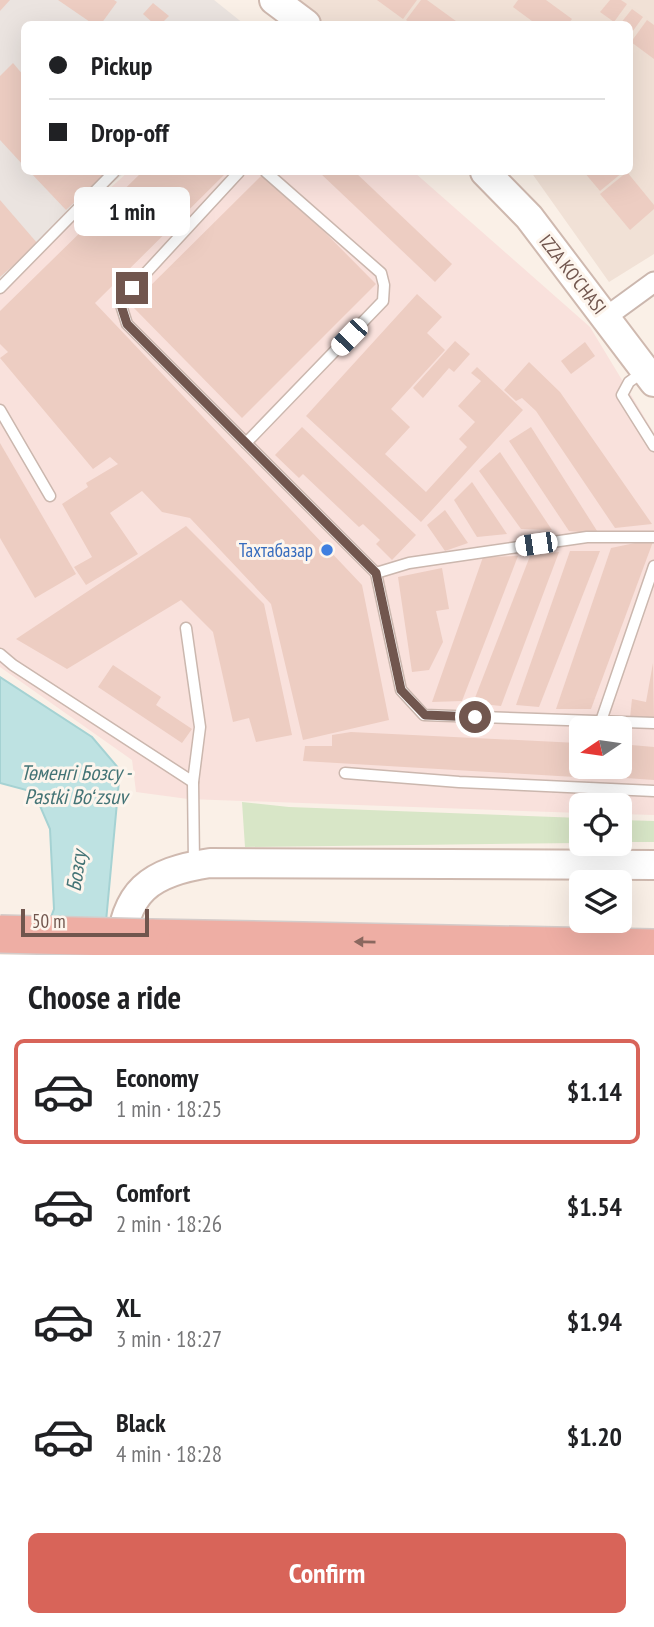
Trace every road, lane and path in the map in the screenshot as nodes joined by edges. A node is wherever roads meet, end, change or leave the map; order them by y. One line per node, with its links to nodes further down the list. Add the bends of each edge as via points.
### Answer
1 (111, 175): 6 (lane)
2 (236, 175): 10 (lane, via 121,305 127,324)
3 (269, 175): 10 (lane, via 381,273 383,301)
4 (488, 175): 7 (street, IZZA KO'CHASI, via 529,217)
5 (654, 282): 7 (street)
6 (0, 288)
7 (606, 317): 8 (street, IZZA KO'CHASI)
8 (651, 372): 11 (lane, via 629,382 622,395)
9 (0, 410): 12 (lane)
10 (246, 443): 15 (lane)
11 (654, 446)
12 (50, 496)
13 (654, 537): 15 (lane, via 587,537 409,563)
14 (654, 566): 18 (lane)
15 (376, 573): 19 (lane, via 401,690 425,715)
16 (186, 628): 23 (lane, via 200,727)
17 (0, 654): 23 (lane)
18 (603, 716)
19 (569, 720)
20 (632, 722): 21 (lane)
21 (654, 723)
22 (345, 773): 24 (lane)
23 (193, 782): 26 (lane)
24 (654, 791)
25 (654, 864): 26 (street)
26 (194, 865): 28 (street, via 169,872 143,887 133,900 127,915)
27 (0, 934): 28 (highway, bridge)
28 (135, 947): 29 (highway, one-way to 28)
29 (654, 948)

